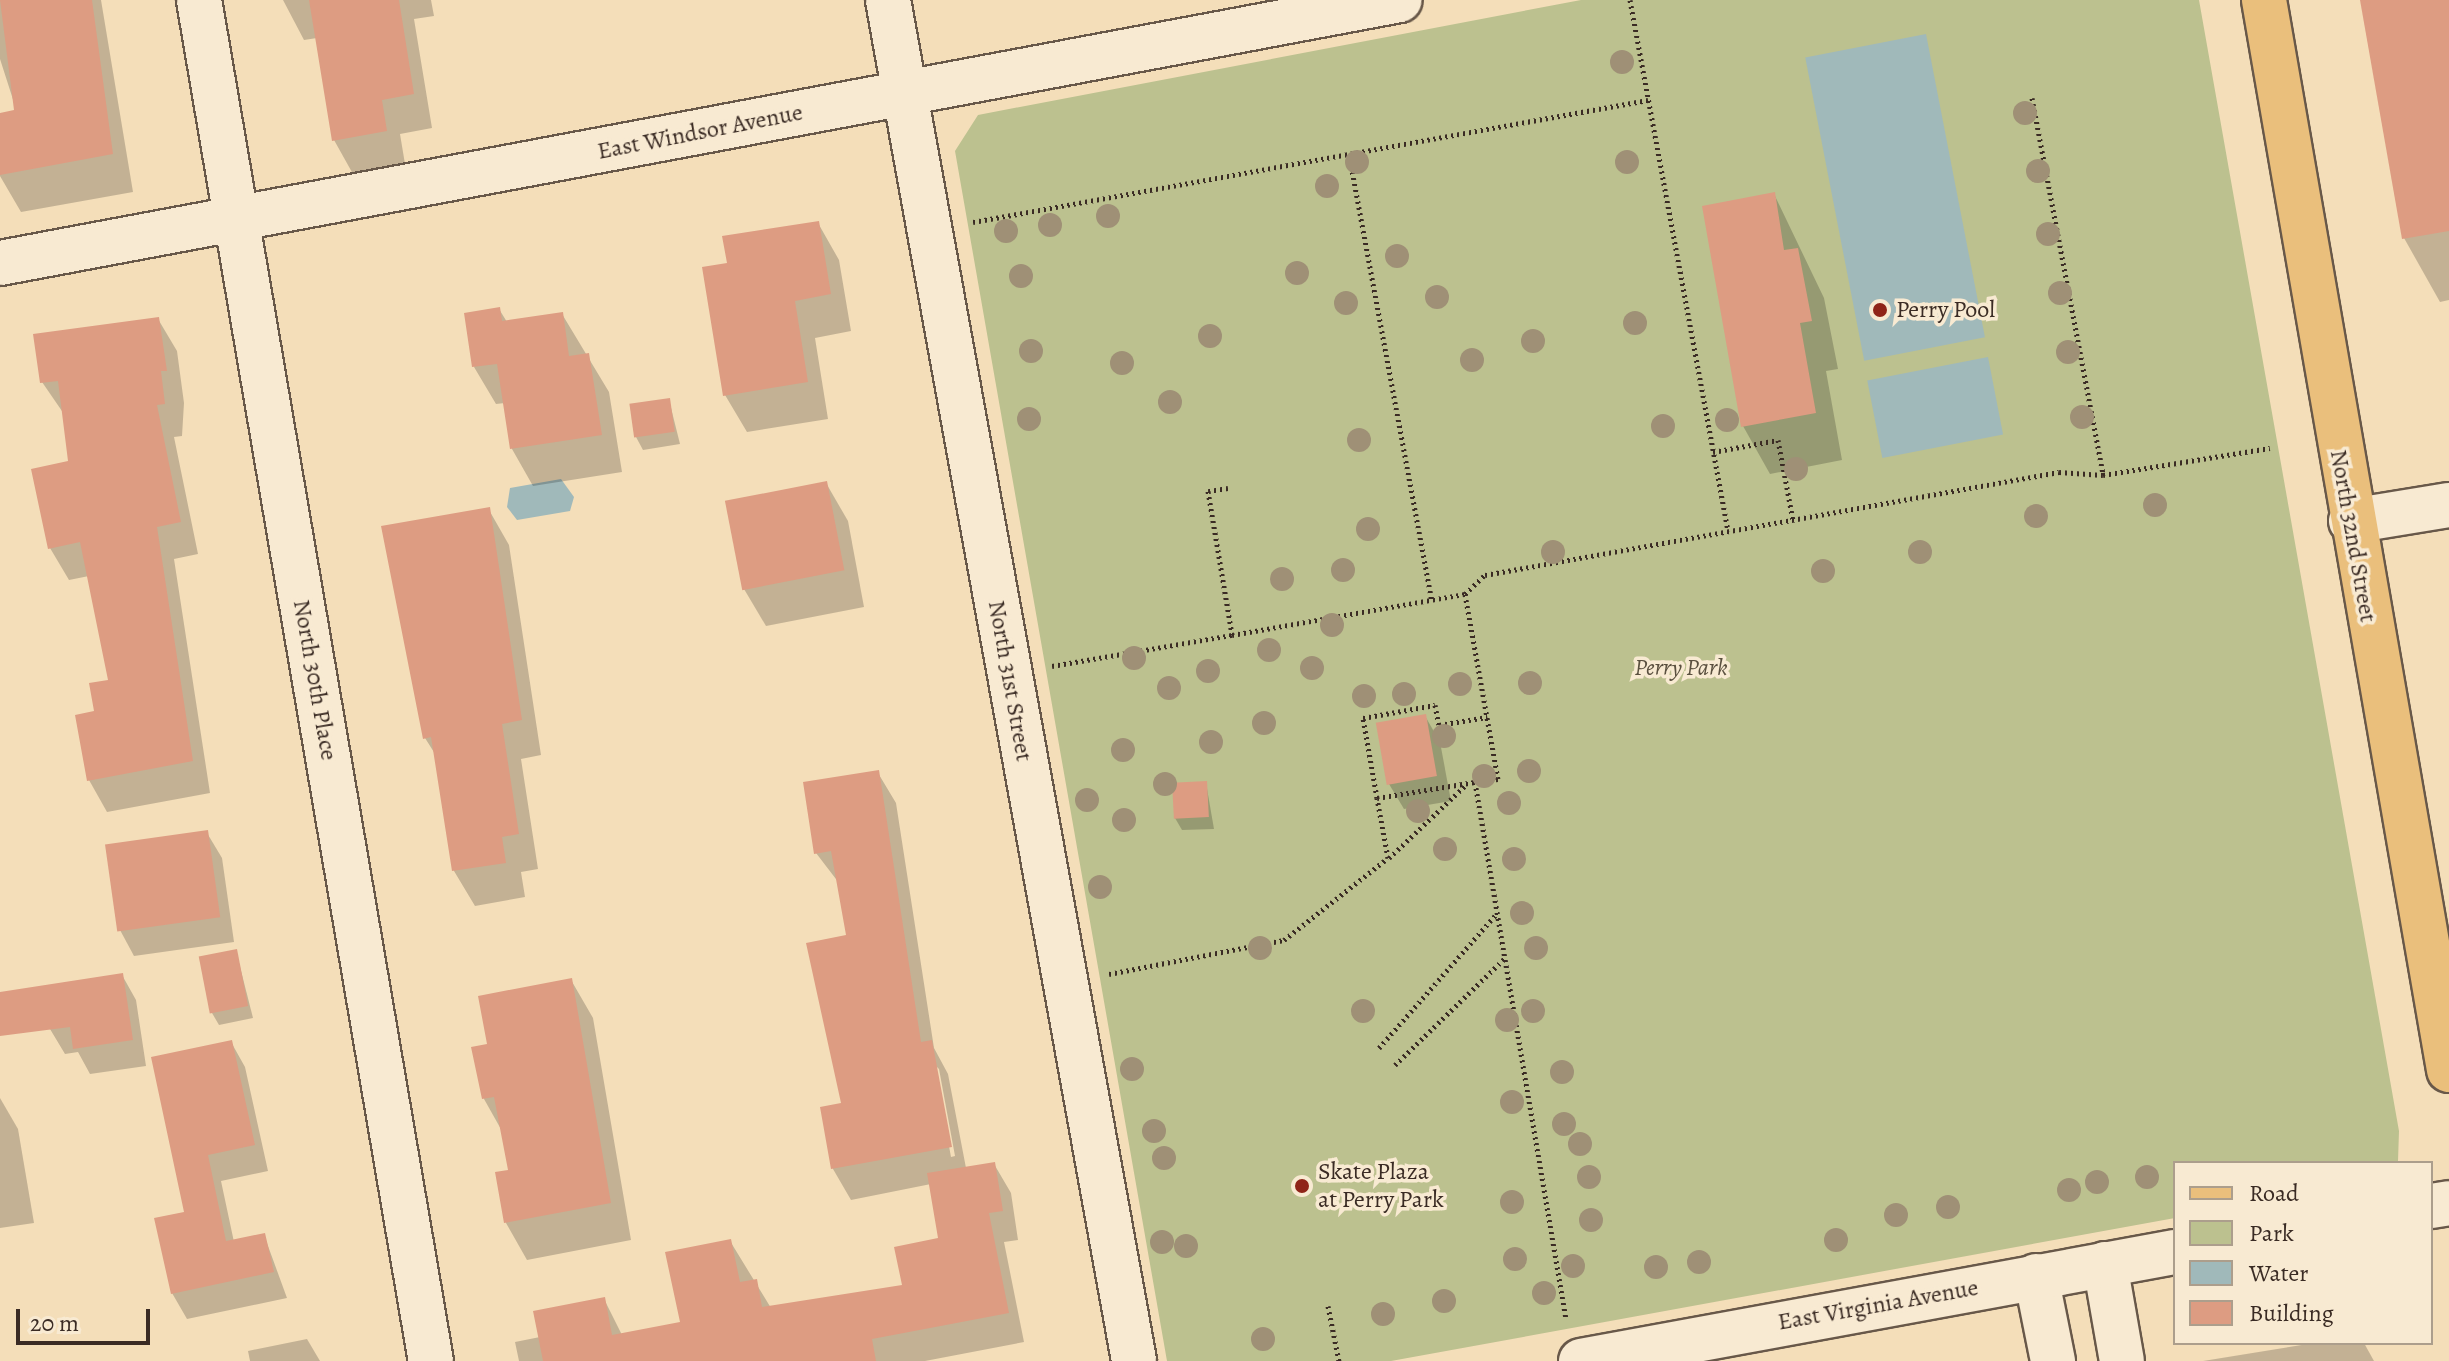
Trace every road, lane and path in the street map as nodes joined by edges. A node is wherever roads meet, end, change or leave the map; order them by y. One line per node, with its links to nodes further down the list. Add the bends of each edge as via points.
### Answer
1 (199, 0): 10 (street, North 30th Place)
2 (888, 0): 6 (street, North 31st Street)
3 (1400, 0): 6 (street, East Windsor Avenue)
4 (1630, 0): 8 (path)
5 (2264, 0): 19 (main road, North 32nd Street)
6 (904, 94): 10 (street, East Windsor Avenue); 42 (street, North 31st Street)
7 (2032, 98): 15 (path)
8 (1648, 100): 9 (path); 14 (path)
9 (1349, 154): 11 (path); 22 (path)
10 (237, 218): 12 (street, East Windsor Avenue); 41 (street, North 30th Place)
11 (973, 222)
12 (0, 263)
13 (2270, 448): 15 (path)
14 (1713, 452): 18 (path, via 1778,440); 20 (path)
15 (2103, 475): 18 (path, via 2059,472)
16 (1228, 488): 23 (path, via 1208,491)
17 (2449, 505): 19 (street)
18 (1793, 520): 20 (path)
19 (2351, 521): 35 (main road, North 32nd Street)
20 (1728, 531): 21 (path, via 1485,575)
21 (1465, 594): 22 (path); 25 (path)
22 (1432, 600): 23 (path)
23 (1232, 635): 24 (path)
24 (1050, 666)
25 (1487, 717): 26 (path, via 1498,779); 28 (path, via 1439,725 1435,705 1363,718)
26 (1475, 782): 27 (path); 30 (path)
27 (1467, 784): 28 (path); 29 (path)
28 (1377, 798): 29 (path)
29 (1388, 858): 32 (path, via 1284,940)
30 (1498, 913): 31 (path); 33 (path)
31 (1505, 958): 34 (path); 40 (path)
32 (1105, 975)
33 (1379, 1048)
34 (1395, 1065)
35 (2449, 1070)
36 (2173, 1252): 37 (street, East Virginia Avenue)
37 (2105, 1264): 38 (street, East Virginia Avenue); 45 (street)
38 (2036, 1276): 40 (street, East Virginia Avenue); 44 (street)
39 (1328, 1306): 43 (path)
40 (1574, 1342)
41 (431, 1361)
42 (1134, 1361)
43 (1339, 1361)
44 (2053, 1361)
45 (2122, 1361)

